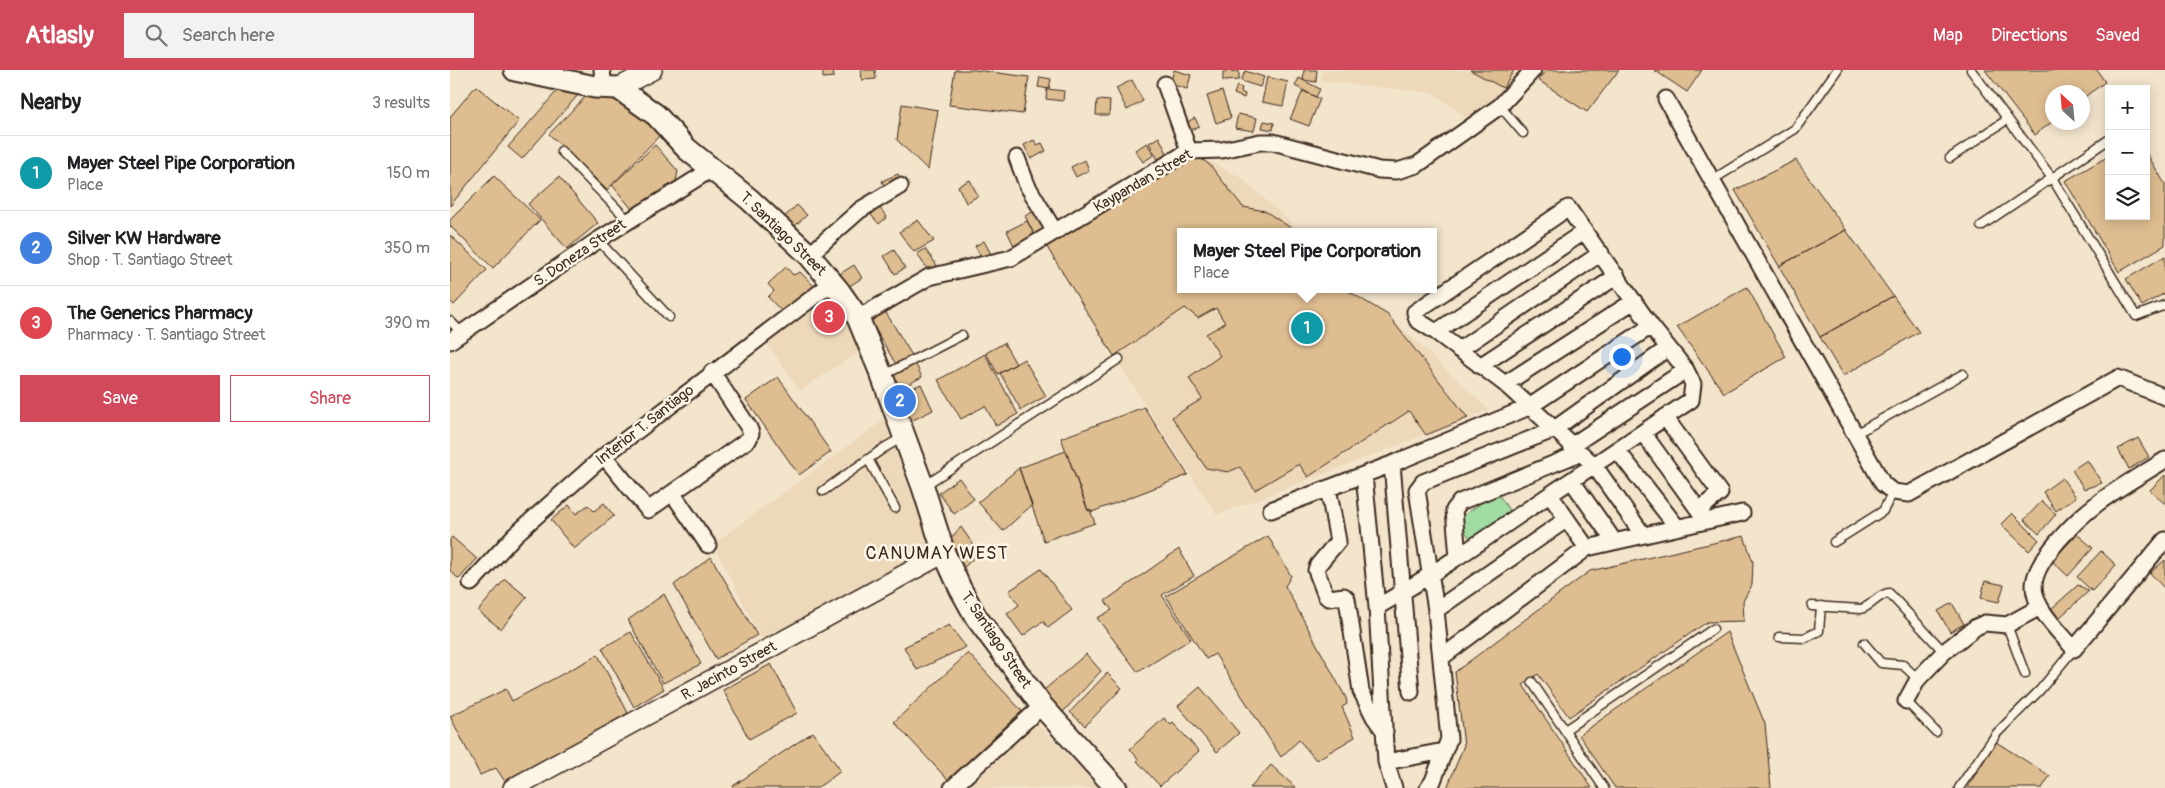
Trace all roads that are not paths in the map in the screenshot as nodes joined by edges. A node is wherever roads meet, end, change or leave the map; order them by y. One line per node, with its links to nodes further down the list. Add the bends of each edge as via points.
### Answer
1 (515, 70): 6 (main road, T. Santiago Street)
2 (652, 70): 6 (street)
3 (1533, 70): 9 (street, Kaypandan Street)
4 (1838, 70): 19 (lane, via 1795,129)
5 (1971, 70): 10 (lane)
6 (608, 82): 17 (main road, T. Santiago Street, via 656,115 687,149)
7 (1165, 84): 14 (street)
8 (1666, 99): 19 (street)
9 (1500, 106): 11 (lane); 14 (street, Kaypandan Street, via 1417,165 1396,171 1379,170 1274,142)
10 (2008, 119): 16 (lane); 18 (lane)
11 (1523, 133)
12 (2105, 142): 18 (lane)
13 (561, 151): 21 (lane)
14 (1189, 151): 24 (street, Kaypandan Street)
15 (1018, 158): 24 (street, via 1027,185)
16 (1950, 158)
17 (712, 169): 21 (street, S. Doneza Street); 27 (main road, T. Santiago Street, via 750,199)
18 (2052, 178): 22 (lane); 31 (lane, via 2136,316)
19 (1712, 180): 53 (street)
20 (900, 186): 27 (street, via 860,210)
21 (629, 221): 25 (street, S. Doneza Street)
22 (1981, 226)
23 (1585, 231): 26 (street); 36 (street); 36 (street, via 1568,208 1415,312 1417,320)
24 (1055, 232): 33 (street, Kaypandan Street, via 1011,258 929,277)
25 (598, 240): 32 (lane); 38 (street, S. Doneza Street)
26 (1600, 253): 28 (street); 40 (street)
27 (809, 255): 29 (main road, T. Santiago Street)
28 (1617, 276): 30 (street); 42 (street)
29 (832, 283): 33 (main road, T. Santiago Street); 44 (street, Interior T. Santiago)
30 (1634, 301): 35 (street); 47 (street)
31 (2165, 305)
32 (669, 317)
33 (858, 318): 46 (main road, T. Santiago Street)
34 (450, 321): 38 (lane)
35 (1651, 326): 39 (street); 49 (street)
36 (1436, 332): 40 (street)
37 (962, 335): 46 (lane)
38 (456, 337)
39 (1668, 348): 43 (street); 51 (street)
40 (1459, 350): 42 (street)
41 (1119, 359): 64 (lane)
42 (1480, 366): 47 (street)
43 (1686, 370): 50 (street, via 1693,384 1691,400); 55 (street)
44 (712, 372): 57 (street, Interior T. Santiago); 68 (street, via 752,433 749,439)
45 (1963, 374): 53 (lane)
46 (882, 376): 54 (main road, T. Santiago Street)
47 (1505, 384): 49 (street)
48 (2165, 397): 67 (street, via 2118,378 1909,494)
49 (1529, 406): 51 (street); 60 (street)
50 (1665, 417): 52 (street); 73 (street, via 1720,493)
51 (1553, 430): 55 (street); 84 (street, via 1423,482 1417,490)
52 (1642, 433): 56 (street); 73 (street)
53 (1855, 434): 67 (street, via 1883,484)
54 (904, 436): 58 (lane); 64 (main road, T. Santiago Street)
55 (1576, 449): 61 (street); 83 (street, via 1460,502 1454,510)
56 (1617, 450): 61 (street); 75 (street)
57 (604, 456): 68 (street, via 645,509 650,510); 85 (street, Interior T. Santiago, via 515,535)
58 (868, 459): 66 (lane); 70 (lane)
59 (2165, 460): 90 (street, via 2097,504 2060,539 2039,567 2034,586)
60 (1392, 464): 62 (street); 86 (street)
61 (1594, 465): 63 (street); 76 (street)
62 (1364, 475): 65 (street); 89 (street)
63 (1572, 481): 69 (street); 78 (street)
64 (923, 487): 82 (main road, T. Santiago Street)
65 (1328, 488): 71 (street); 106 (street, via 1338,540 1316,570 1326,596 1348,599 1361,691)
66 (823, 491)
67 (1893, 492): 79 (lane, via 1883,512)
68 (673, 494): 80 (street)
69 (1550, 495): 74 (street); 83 (street)
70 (895, 508)
71 (1271, 510)
72 (1742, 513): 73 (street)
73 (1702, 515): 75 (street)
74 (1567, 519): 81 (street); 91 (street)
75 (1677, 527): 76 (street)
76 (1642, 535): 78 (street)
77 (2165, 540): 96 (street)
78 (1614, 541): 81 (street)
79 (1834, 542)
80 (708, 545)
81 (1587, 548): 98 (street)
82 (944, 552): 104 (main road, T. Santiago Street, via 976,617); 110 (street, R. Jacinto Street)
83 (1458, 557): 84 (street)
84 (1430, 575): 86 (street); 91 (street)
85 (470, 583)
86 (1403, 592): 89 (street); 102 (street)
87 (1812, 606): 88 (lane)
88 (1821, 606): 94 (lane, via 1819,631 1806,638); 97 (lane, via 1861,609 1889,593)
89 (1377, 607): 106 (street)
90 (2040, 607): 92 (street); 96 (street)
91 (1436, 610): 98 (street)
92 (2007, 625): 97 (street, via 1985,623); 99 (lane)
93 (1713, 629): 105 (lane)
94 (1779, 636)
95 (1864, 643): 100 (lane, via 1881,663 1903,665)
96 (2074, 650): 116 (lane, via 1997,733)
97 (1944, 652): 100 (street)
98 (1441, 658): 108 (street, via 1449,739)
99 (2025, 674)
100 (1918, 679): 103 (street)
101 (1532, 682): 105 (lane)
102 (1411, 692)
103 (1906, 701): 107 (lane)
104 (1042, 706): 111 (street); 112 (main road, T. Santiago Street)
105 (1565, 730): 115 (lane)
106 (1385, 732): 109 (street)
107 (1936, 732)
108 (1444, 751): 109 (street); 114 (street)
109 (1386, 762): 113 (street)
110 (513, 788)
111 (952, 788)
112 (1116, 788)
113 (1394, 788)
114 (1428, 788)
115 (1604, 788)
116 (1959, 788)

